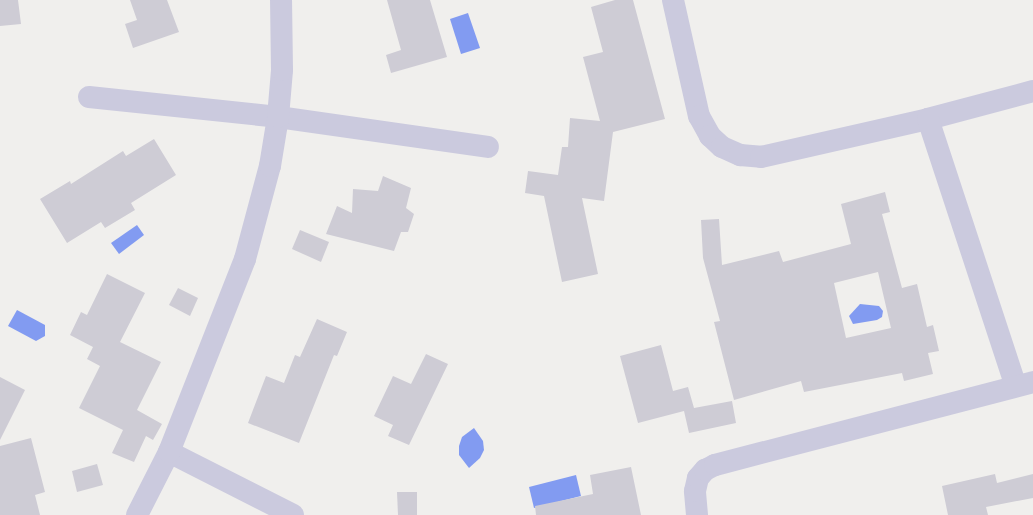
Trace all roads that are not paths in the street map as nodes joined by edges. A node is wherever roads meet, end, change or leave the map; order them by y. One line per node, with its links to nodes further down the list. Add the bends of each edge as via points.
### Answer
1 (281, 0): 5 (street)
2 (673, 0): 6 (street, via 699,116 710,136 722,147 740,155 761,157)
3 (1033, 91): 6 (street)
4 (89, 98): 5 (street)
5 (279, 117): 7 (street); 9 (street, via 245,259)
6 (928, 119): 8 (street)
7 (488, 147)
8 (1025, 384): 12 (street, via 715,465 698,478)
9 (169, 452): 10 (street); 11 (street)
10 (137, 515)
11 (293, 515)
12 (697, 515)

